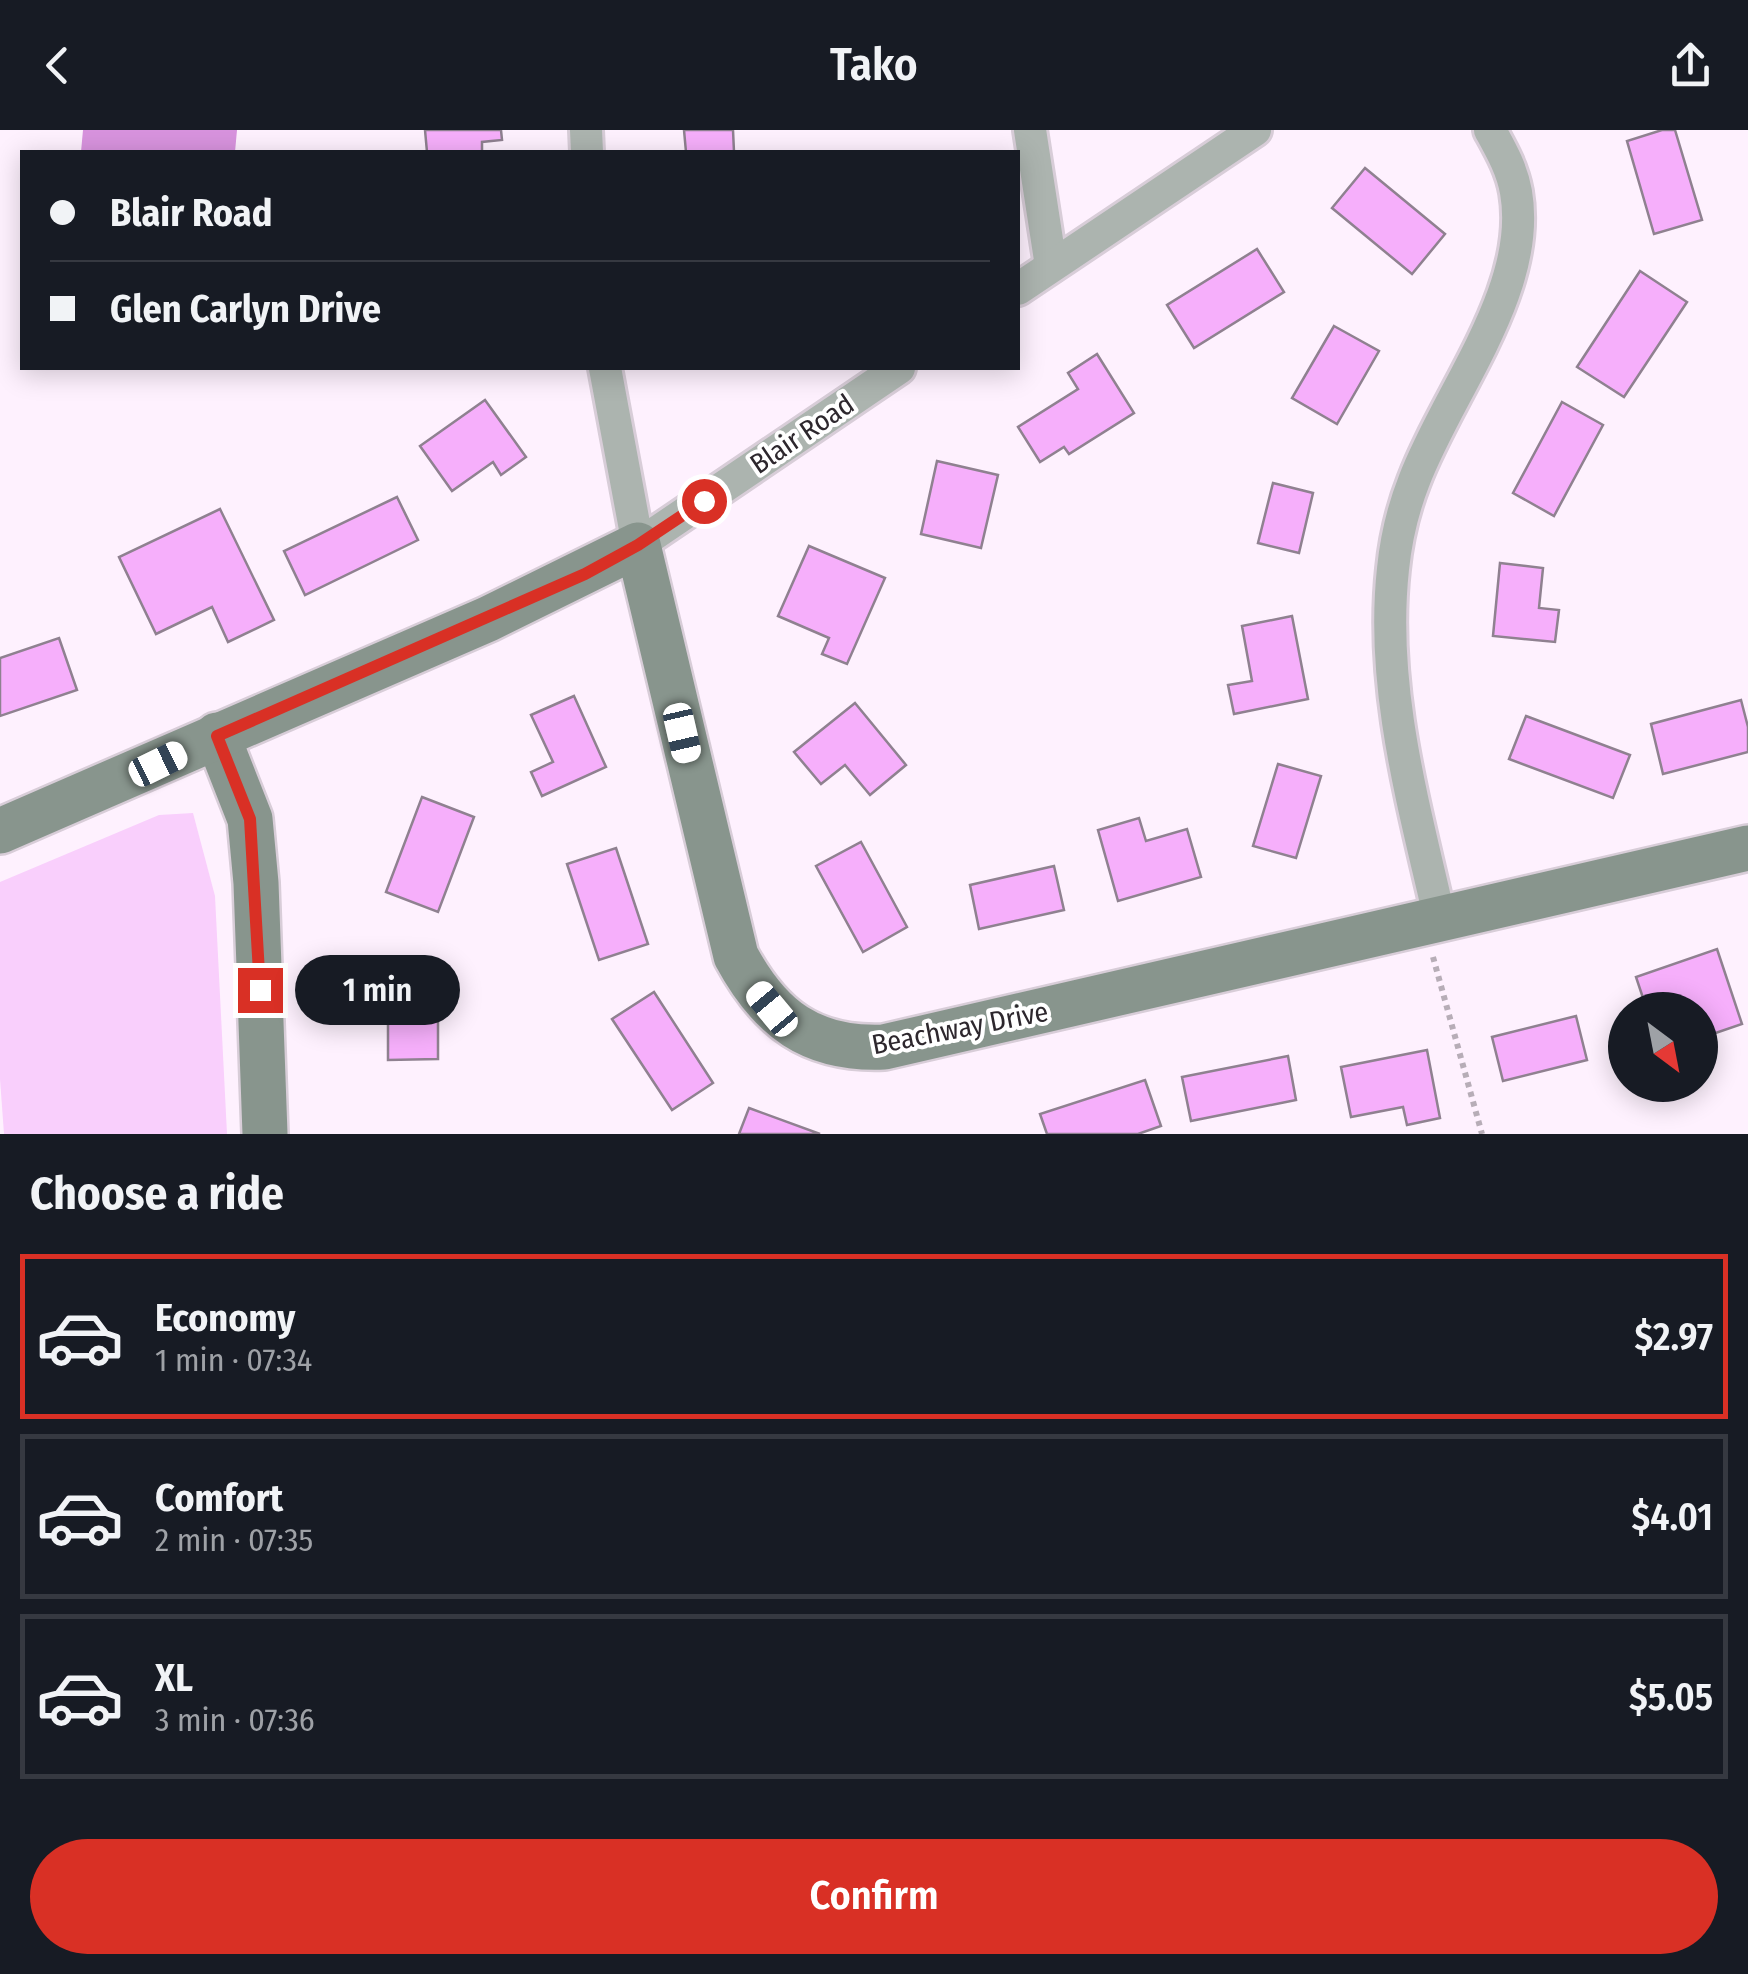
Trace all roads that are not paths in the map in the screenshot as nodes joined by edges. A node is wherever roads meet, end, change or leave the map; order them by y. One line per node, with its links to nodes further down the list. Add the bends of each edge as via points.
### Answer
1 (1030, 130): 4 (street)
2 (1255, 130): 4 (street)
3 (1490, 130): 12 (street, via 1516,193 1512,268 1414,480 1392,572 1391,678)
4 (1051, 266): 5 (street)
5 (1020, 288)
6 (605, 370): 8 (street, Beachway Drive)
7 (897, 370): 8 (street, Blair Road)
8 (638, 545): 9 (street, Blair Road, via 488,620); 12 (street, Beachway Drive, via 736,956 772,1009 798,1029 841,1045 884,1047)
9 (217, 736): 10 (street, Blair Road); 13 (street, via 250,819)
10 (0, 832)
11 (1748, 848): 12 (street, Beachway Drive)
12 (1436, 937)
13 (265, 1134)

